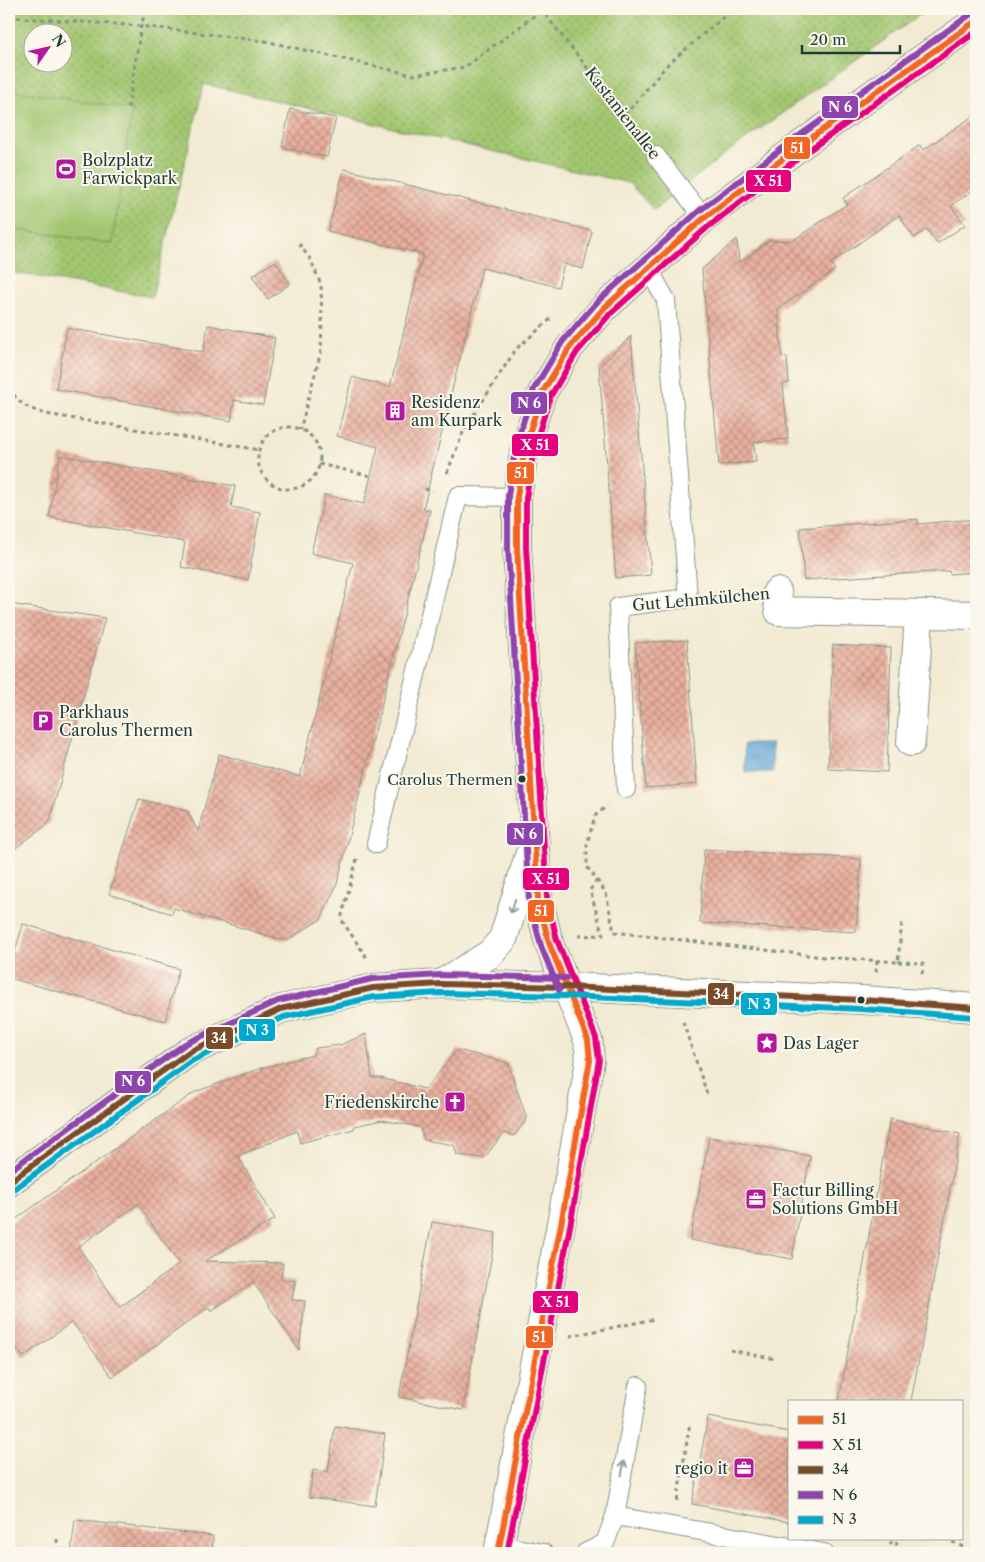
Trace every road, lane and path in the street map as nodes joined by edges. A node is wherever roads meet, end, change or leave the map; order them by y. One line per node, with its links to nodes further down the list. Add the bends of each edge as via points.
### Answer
1 (146, 9): 6 (path)
2 (542, 9): 6 (path, via 465,67 413,76 265,41); 8 (path, Kastanienallee)
3 (733, 9): 8 (path, via 667,65)
4 (9, 17): 6 (path)
5 (976, 20): 10 (street)
6 (141, 26): 7 (path)
7 (128, 108)
8 (625, 115): 9 (path, Kastanienallee)
9 (656, 156): 10 (lane, Kastanienallee)
10 (704, 218): 12 (street)
11 (299, 244): 15 (path, via 311,260 321,285 322,322 321,351)
12 (648, 268): 20 (street, via 604,308 570,347 542,393 525,446); 22 (lane, via 666,300)
13 (559, 311): 19 (path, via 516,348 464,430 439,492)
14 (9, 388): 16 (path, via 27,408 46,414)
15 (300, 430): 16 (path, via 287,427 277,430 268,435); 17 (path, via 314,440 319,449)
16 (260, 450): 17 (path, via 258,463 262,472 276,486 285,489 305,485 313,478)
17 (319, 464): 18 (path)
18 (371, 476)
19 (458, 496): 20 (lane); 28 (lane)
20 (517, 497): 27 (street)
21 (777, 592): 22 (path, Gut Lehmkülchen); 23 (street, Gut Lehmkülchen, via 779,611)
22 (688, 598): 26 (lane, Gut Lehmkülchen, via 618,607)
23 (919, 614): 24 (street, Gut Lehmkülchen); 25 (street)
24 (976, 615)
25 (911, 742)
26 (626, 790): 29 (path, via 595,816 587,844 587,868)
27 (534, 843): 31 (street, via 538,899); 34 (street, one-way to 34, via 503,939 490,954)
28 (376, 844): 36 (path, via 360,847 341,919 369,961)
29 (597, 880): 31 (path, via 590,890 603,935 576,936); 32 (path, via 606,893 614,932 824,957)
30 (902, 921): 32 (path)
31 (549, 943): 35 (street)
32 (898, 962): 33 (path)
33 (923, 963)
34 (441, 984): 35 (street); 36 (street)
35 (567, 987): 37 (street); 53 (street, via 588,1040 590,1060)
36 (373, 988): 40 (street, via 281,1009 189,1052)
37 (976, 1008)
38 (683, 1022): 39 (path)
39 (707, 1094)
40 (9, 1182)
41 (655, 1319): 42 (path)
42 (586, 1333)
43 (730, 1350): 44 (path)
44 (776, 1359)
45 (638, 1386): 47 (lane, one-way to 45)
46 (690, 1423): 48 (path)
47 (615, 1516): 48 (lane); 57 (lane, via 605,1543)
48 (673, 1526): 58 (lane)
49 (57, 1539): 55 (path)
50 (892, 1540): 59 (path)
51 (897, 1540): 60 (path)
52 (949, 1540): 54 (path)
53 (499, 1549): 56 (lane)
54 (976, 1552)
55 (58, 1553)
56 (544, 1553)
57 (585, 1553)
58 (824, 1553)
59 (889, 1553)
60 (894, 1553)

